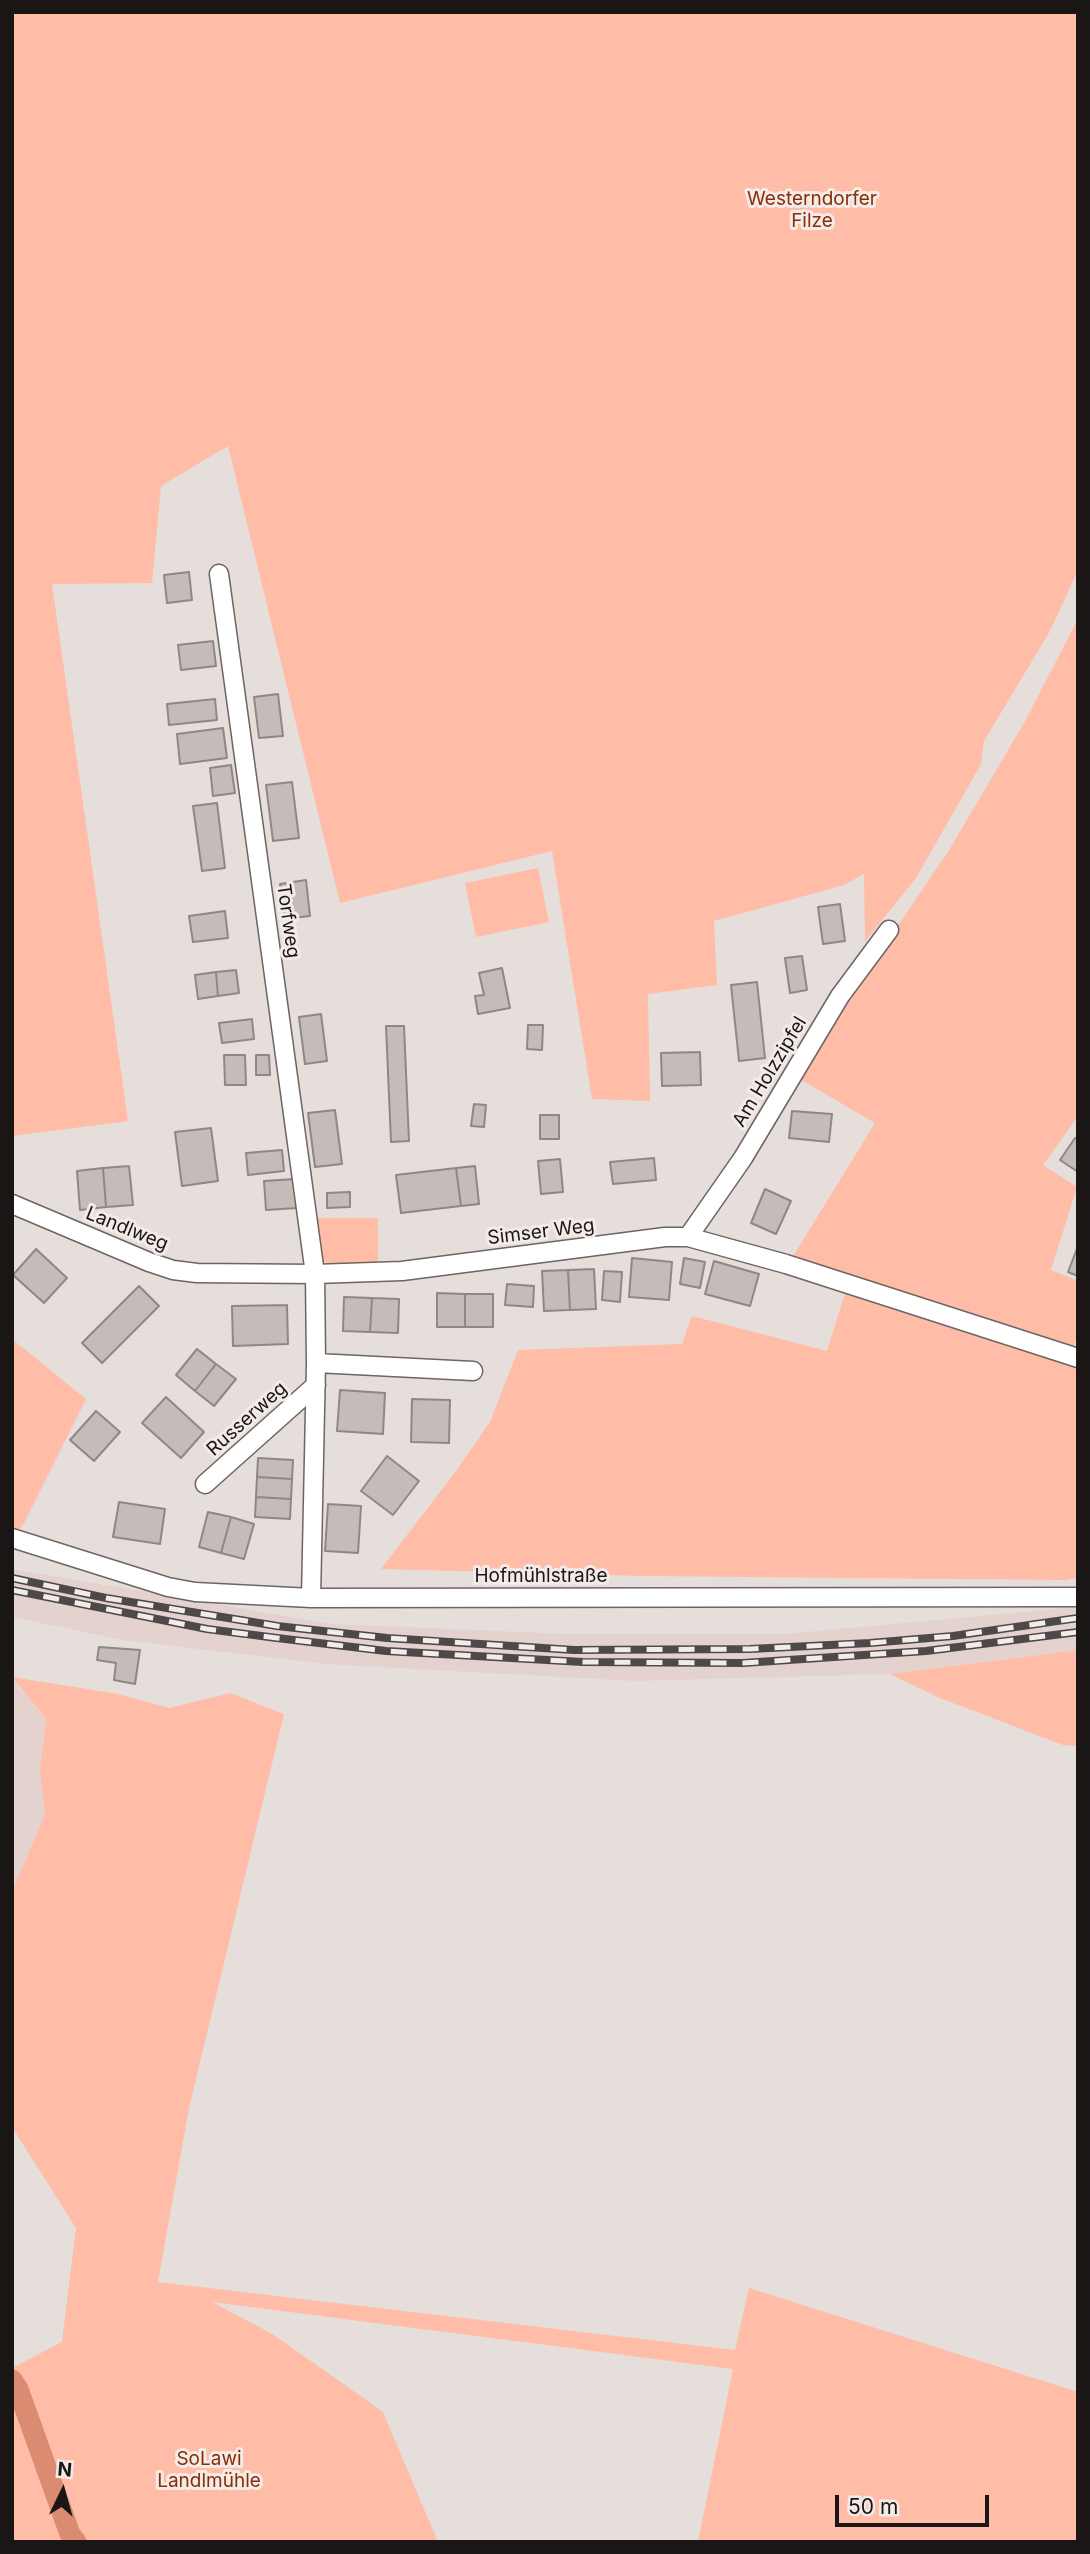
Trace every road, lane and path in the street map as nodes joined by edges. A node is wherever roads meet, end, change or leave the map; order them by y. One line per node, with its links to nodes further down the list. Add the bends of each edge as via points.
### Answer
1 (219, 574): 5 (street, Torfweg)
2 (889, 930): 4 (street, Am Holzzipfel, via 840,996 743,1158)
3 (12, 1204): 5 (street, Landlweg, via 173,1270)
4 (688, 1237): 5 (street, Simser Weg, via 401,1271); 6 (street, Simser Weg)
5 (315, 1273): 7 (street)
6 (1078, 1358)
7 (316, 1363): 8 (street); 9 (street)
8 (473, 1371)
9 (316, 1385): 10 (street, Russerweg); 13 (street)
10 (205, 1484)
11 (12, 1538): 13 (street, Hofmühlstraße, via 168,1587)
12 (1078, 1597): 13 (street, Hofmühlstraße)
13 (311, 1598)

